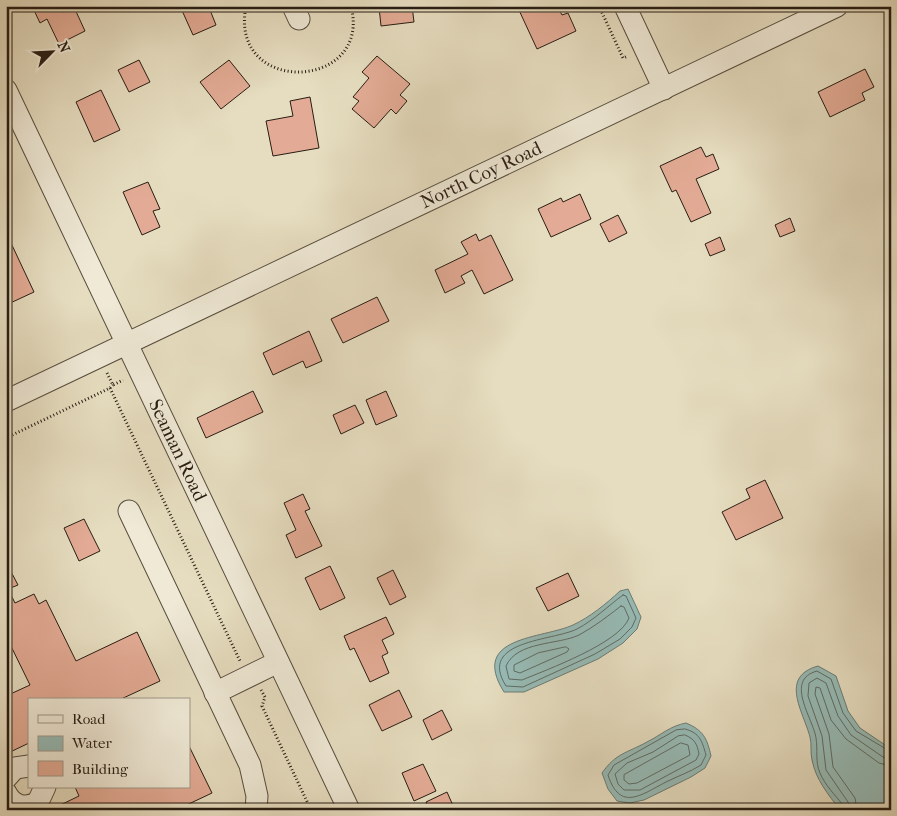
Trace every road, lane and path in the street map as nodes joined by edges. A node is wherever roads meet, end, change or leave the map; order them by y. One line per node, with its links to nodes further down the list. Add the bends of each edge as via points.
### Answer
1 (246, 6): 2 (path, via 245,29 252,48 268,65 290,73 318,70 337,58 352,31)
2 (351, 6)
3 (599, 6): 6 (path)
4 (624, 6): 7 (street)
5 (837, 6): 7 (street, North Coy Road)
6 (624, 58)
7 (664, 89): 9 (street, North Coy Road)
8 (6, 90): 9 (street, Seaman Road)
9 (126, 344): 10 (street, North Coy Road); 11 (street, Seaman Road)
10 (100, 357): 12 (path); 13 (street, North Coy Road)
11 (139, 372): 12 (path); 16 (street, Seaman Road)
12 (111, 386): 14 (path); 17 (path, via 240,662 249,665)
13 (6, 401)
14 (6, 438)
15 (129, 511): 18 (street)
16 (278, 662): 17 (street); 24 (street, Seaman Road)
17 (253, 674): 18 (street); 23 (path, via 265,697 262,706)
18 (215, 693): 22 (street, via 250,765 257,796)
19 (28, 766): 21 (street, via 15,768)
20 (45, 788): 21 (street, via 42,797 32,805 20,806)
21 (6, 791)
22 (256, 810)
23 (311, 810)
24 (349, 810)

